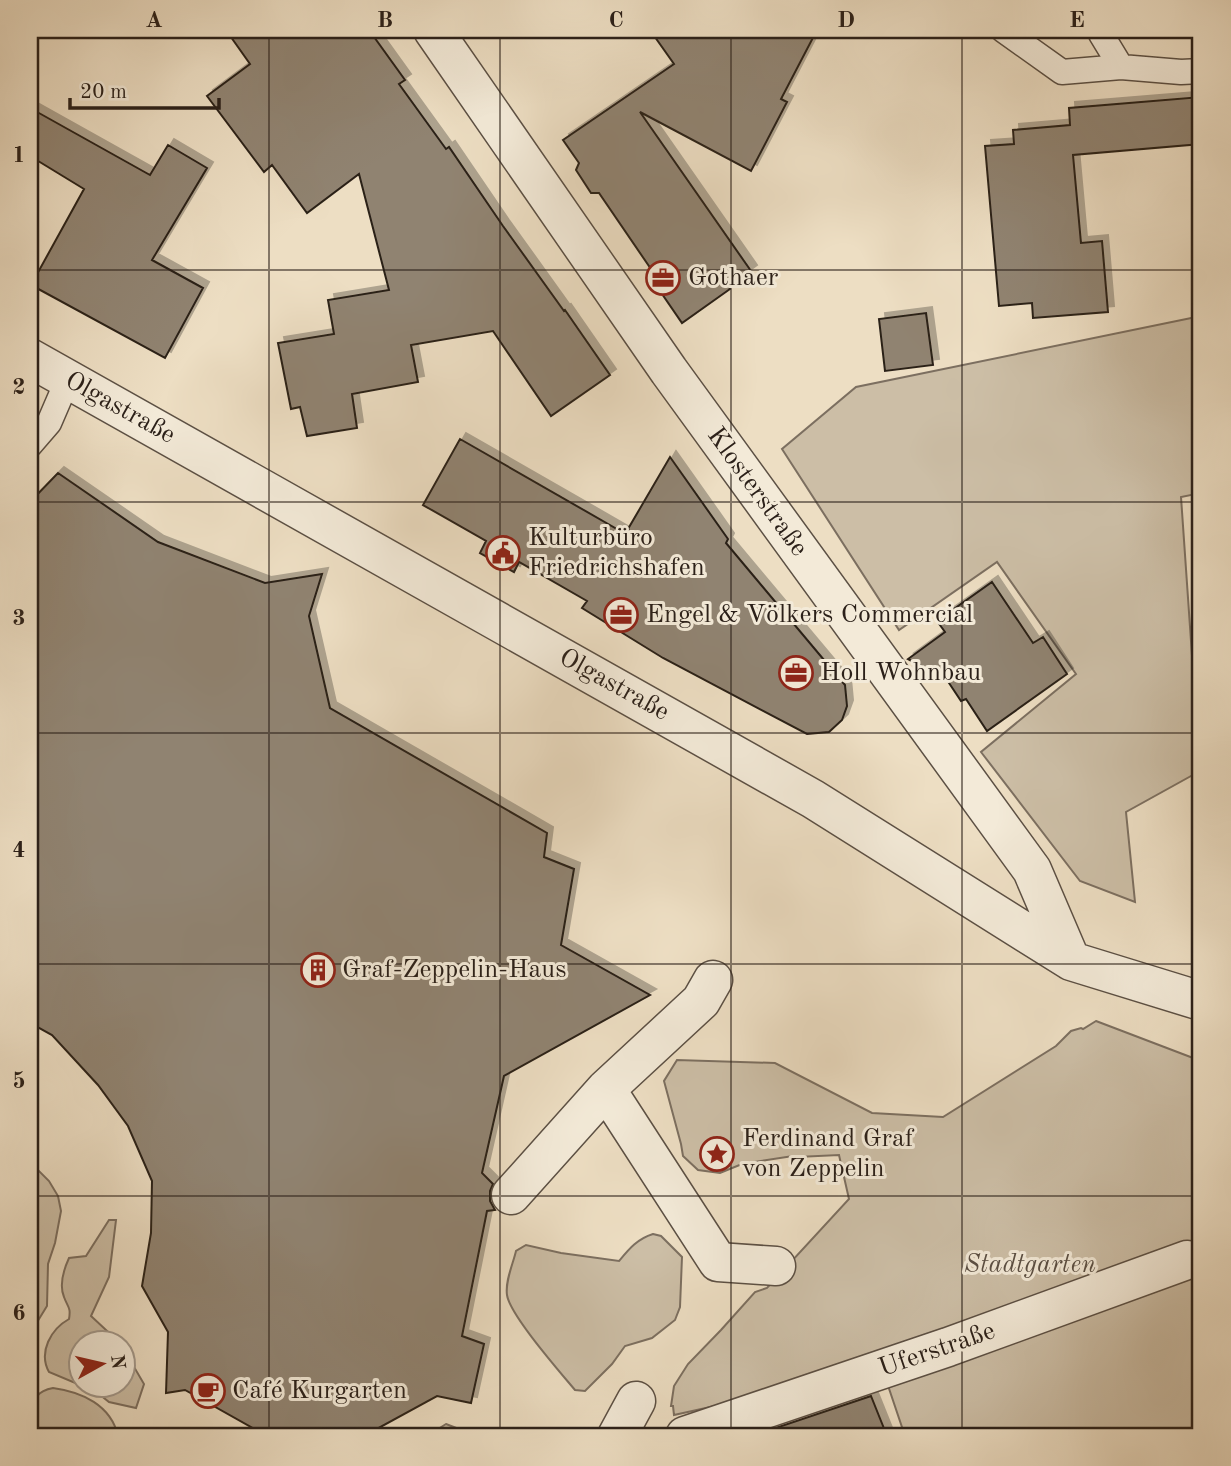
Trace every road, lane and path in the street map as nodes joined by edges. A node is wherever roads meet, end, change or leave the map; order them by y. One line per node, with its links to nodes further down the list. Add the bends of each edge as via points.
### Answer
1 (433, 30): 9 (street, Klosterstraße, via 669,371 1032,870)
2 (1003, 30): 4 (lane, via 1062,72)
3 (1101, 30): 4 (lane)
4 (1121, 67): 5 (lane)
5 (1201, 71)
6 (30, 358): 7 (street, Olgastraße)
7 (68, 379): 8 (lane, via 49,423); 9 (street, Olgastraße, via 813,799)
8 (30, 445)
9 (1071, 961): 11 (street, Olgastraße)
10 (713, 980): 12 (street, via 701,1001)
11 (1201, 1001)
12 (606, 1089): 13 (street); 15 (street, via 718,1262)
13 (511, 1195)
14 (1194, 1262): 18 (street, Uferstraße)
15 (776, 1266)
16 (636, 1401): 17 (street)
17 (617, 1436)
18 (685, 1436)

